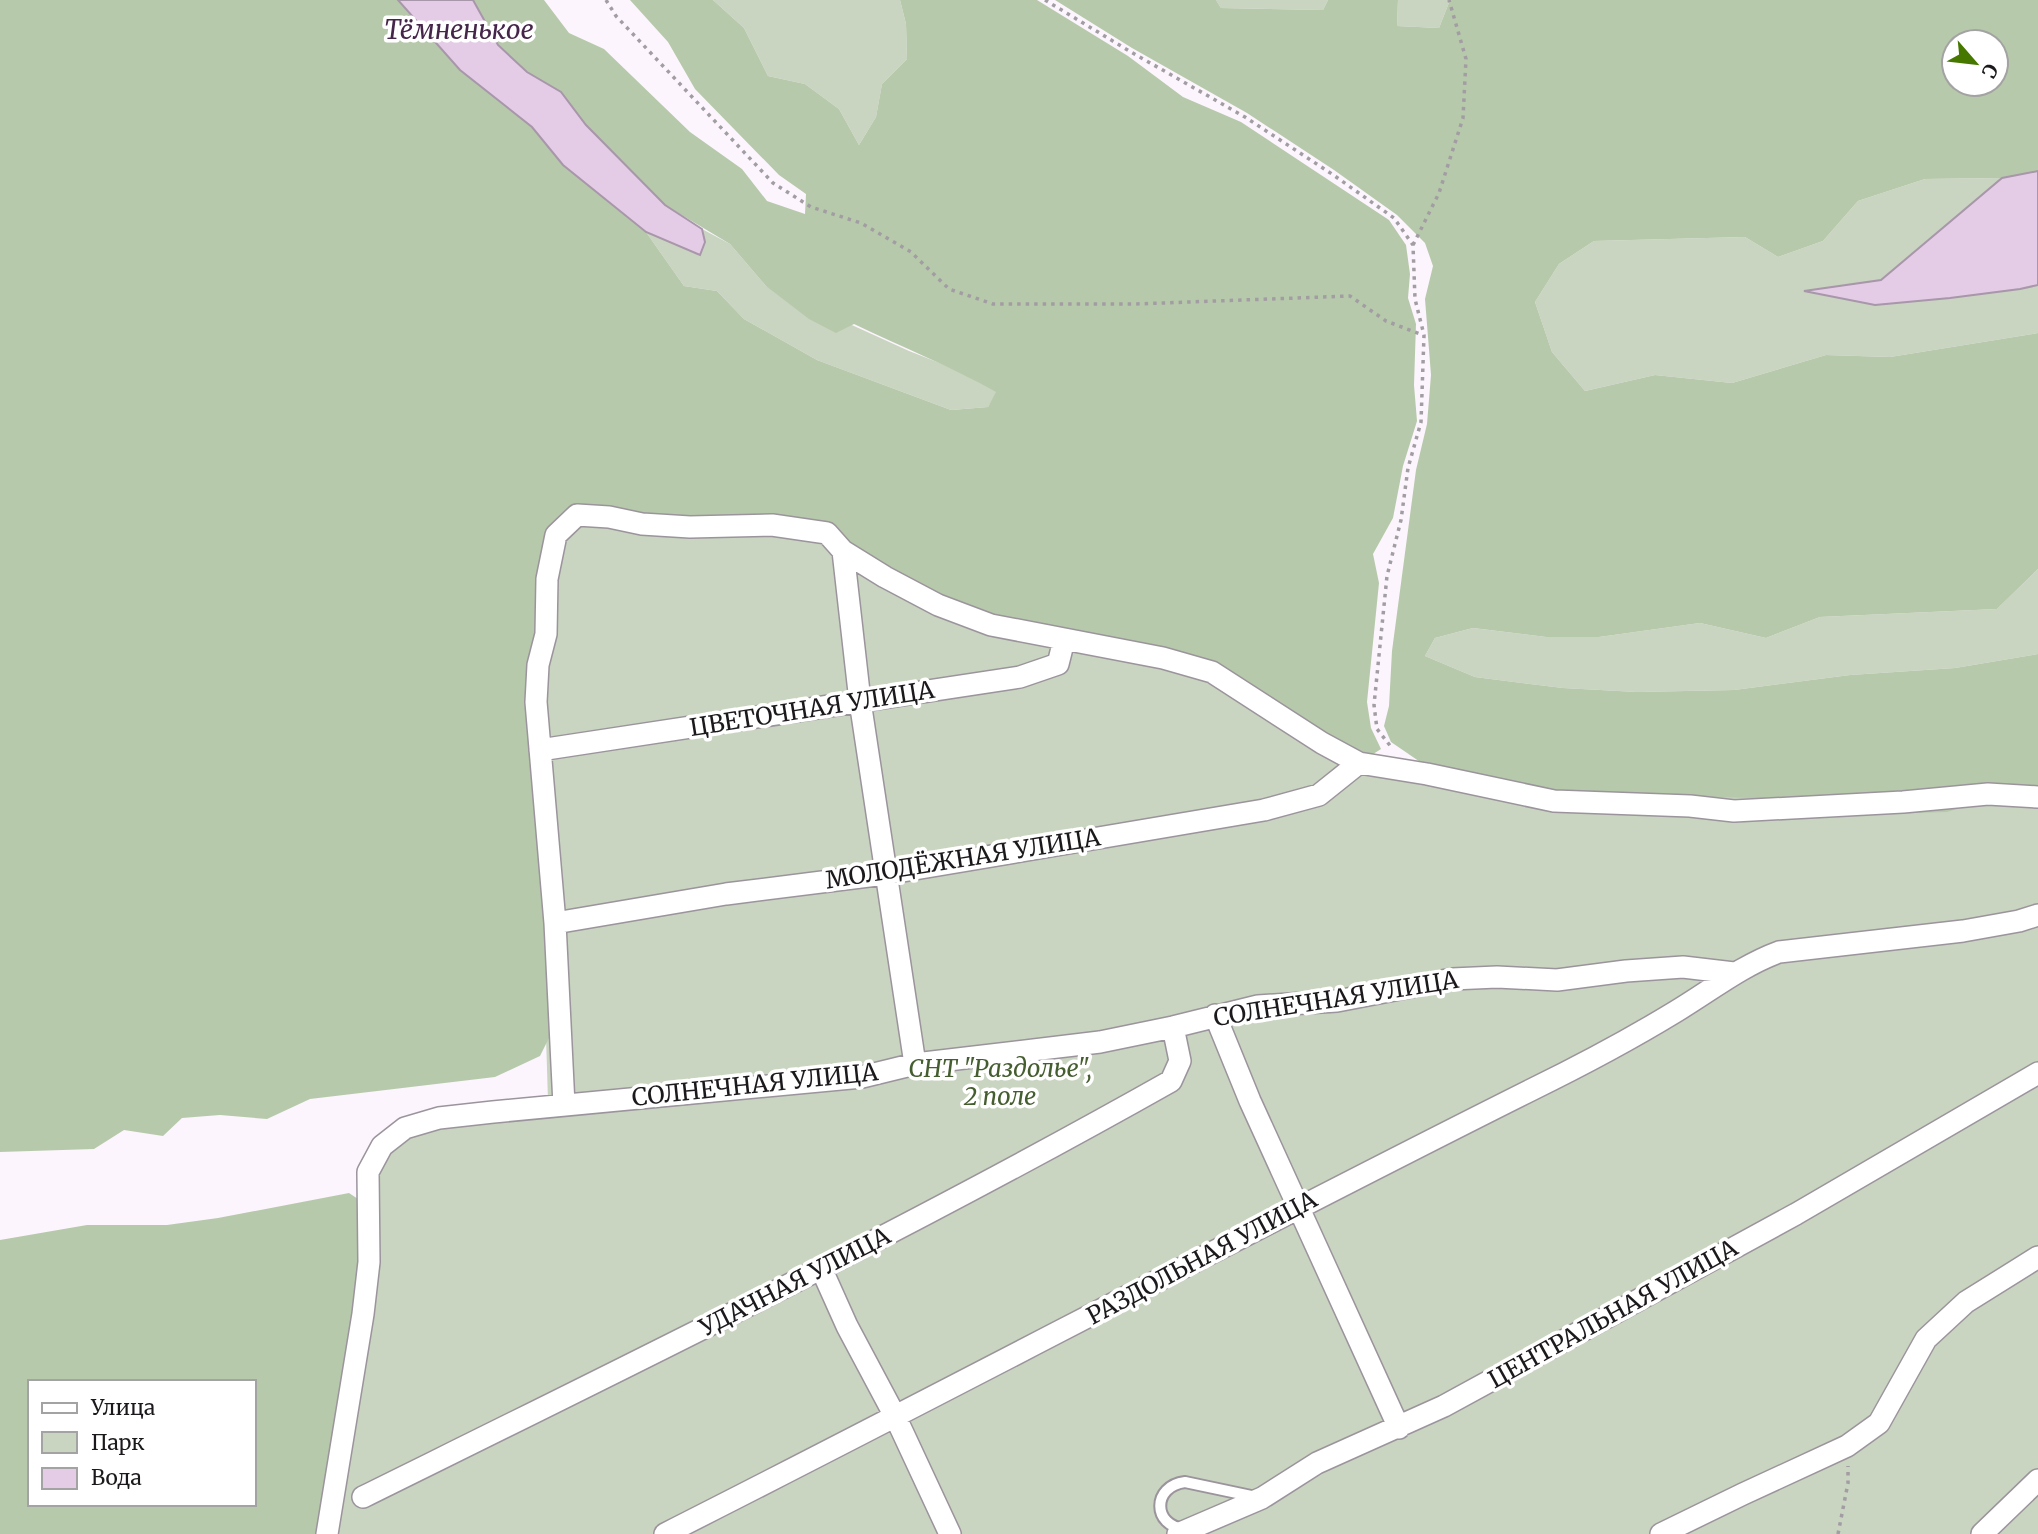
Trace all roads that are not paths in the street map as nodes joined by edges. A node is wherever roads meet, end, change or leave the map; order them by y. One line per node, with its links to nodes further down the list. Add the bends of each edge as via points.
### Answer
1 (843, 551): 2 (street, via 938,605 991,625); 3 (street); 4 (street, via 827,533 807,529 690,527 577,515 556,535 547,579 546,634 538,665)
2 (1064, 640): 3 (street, ЦВЕТОЧНАЯ УЛИЦА, via 1058,664 1020,677); 5 (street, via 1212,671)
3 (860, 701): 4 (street, ЦВЕТОЧНАЯ УЛИЦА); 7 (street)
4 (540, 750): 9 (street)
5 (1359, 763): 6 (street, via 1554,801 1734,811 1988,794); 7 (street, МОЛОДЁЖНАЯ УЛИЦА, via 1319,795 1264,810)
6 (2038, 797)
7 (885, 874): 9 (street, МОЛОДЁЖНАЯ УЛИЦА, via 726,894); 13 (street)
8 (2038, 915): 10 (street, РАЗДОЛЬНАЯ УЛИЦА, via 1963,931 1779,952)
9 (555, 923): 15 (street)
10 (1734, 973): 11 (street, СОЛНЕЧНАЯ УЛИЦА, via 1683,967 1557,980 1452,979 1337,1001 1258,1006); 16 (street, РАЗДОЛЬНАЯ УЛИЦА, via 1606,1050)
11 (1215, 1015): 12 (street, СОЛНЕЧНАЯ УЛИЦА); 16 (street)
12 (1173, 1027): 13 (street, СОЛНЕЧНАЯ УЛИЦА, via 1100,1042); 18 (street, УДАЧНАЯ УЛИЦА, via 1180,1061 1171,1081)
13 (915, 1064): 15 (street, СОЛНЕЧНАЯ УЛИЦА, via 862,1077)
14 (2038, 1073): 20 (street, ЦЕНТРАЛЬНАЯ УЛИЦА, via 1784,1220)
15 (564, 1105): 25 (street, СОЛНЕЧНАЯ УЛИЦА, via 439,1118 405,1128 382,1146 368,1172 369,1262)
16 (1300, 1206): 19 (street, РАЗДОЛЬНАЯ УЛИЦА); 20 (street)
17 (2038, 1256): 28 (street, via 1966,1302 1926,1339 1879,1423 1847,1446)
18 (821, 1268): 19 (street); 22 (street, УДАЧНАЯ УЛИЦА)
19 (896, 1418): 26 (street, РАЗДОЛЬНАЯ УЛИЦА); 27 (street)
20 (1399, 1428): 23 (street, ЦЕНТРАЛЬНАЯ УЛИЦА, via 1317,1463)
21 (2038, 1480): 29 (street)
22 (363, 1497)
23 (1262, 1498): 24 (street, ЦЕНТРАЛЬНАЯ УЛИЦА); 24 (lane, via 1177,1483 1161,1498 1161,1513 1170,1525)
24 (1186, 1531)
25 (327, 1534)
26 (665, 1534)
27 (950, 1534)
28 (1661, 1534)
29 (1982, 1534)

